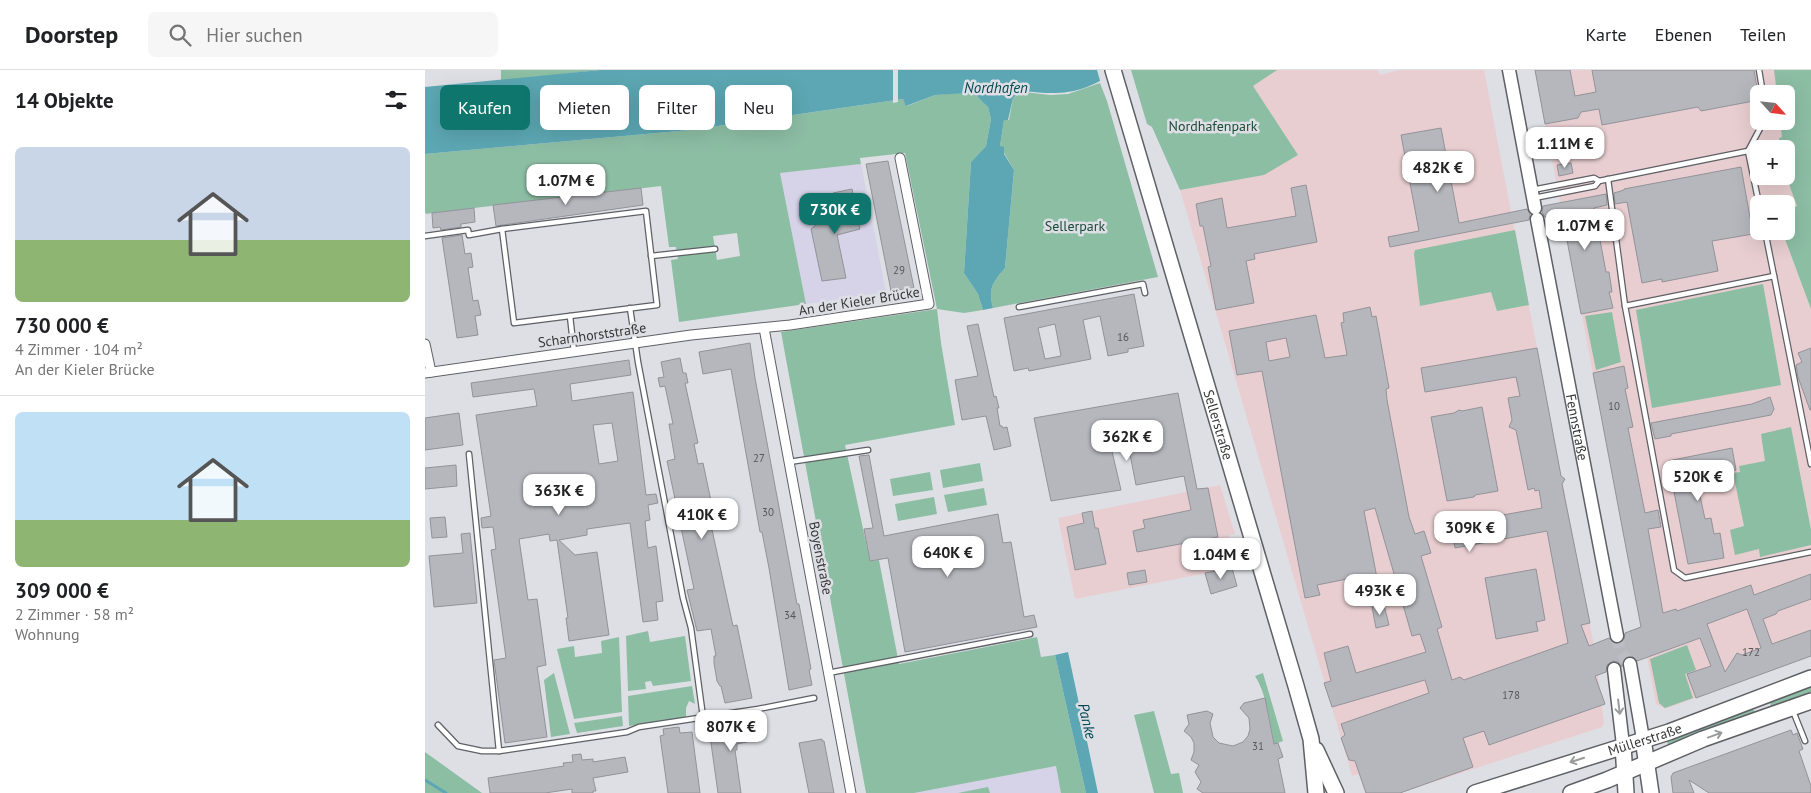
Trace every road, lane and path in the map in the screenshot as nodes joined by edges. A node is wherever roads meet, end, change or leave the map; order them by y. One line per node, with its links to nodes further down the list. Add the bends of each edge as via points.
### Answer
1 (1113, 70): 50 (main road, Sellerstraße)
2 (1509, 70): 11 (main road, Fennstraße)
3 (1759, 70): 4 (lane)
4 (1762, 85)
5 (1758, 130): 6 (lane)
6 (1748, 151): 8 (lane); 10 (lane)
7 (900, 158): 23 (street, An der Kieler Brücke, via 929,304)
8 (1607, 179): 9 (lane); 19 (lane)
9 (1599, 181): 11 (lane, via 1595,186); 11 (lane, via 1594,178)
10 (1757, 195)
11 (1534, 204): 34 (main road, Fennstraße)
12 (502, 230): 13 (lane, via 469,235 468,230); 16 (lane, via 646,211); 22 (lane, via 514,323)
13 (425, 236)
14 (1767, 240): 17 (lane)
15 (715, 249): 16 (lane)
16 (651, 256): 21 (lane, via 657,305)
17 (1774, 276): 19 (lane); 31 (lane)
18 (1145, 293): 20 (lane, via 1143,284)
19 (1625, 306): 32 (lane, via 1674,570 1685,578)
20 (1019, 307)
21 (630, 308): 22 (lane); 24 (lane)
22 (570, 316): 26 (lane)
23 (764, 328): 24 (street, Scharnhorststraße); 30 (street, Boyenstraße)
24 (635, 343): 26 (street, Scharnhorststraße); 44 (lane, via 691,628)
25 (425, 344): 27 (street)
26 (574, 352): 27 (street, Scharnhorststraße)
27 (428, 373)
28 (868, 450): 30 (lane)
29 (469, 454): 47 (lane)
30 (789, 462): 37 (street, Boyenstraße)
31 (1811, 464)
32 (1811, 552)
33 (1030, 634): 37 (lane)
34 (1617, 636)
35 (1630, 664): 49 (main road)
36 (1614, 669): 53 (main road, one-way to 53)
37 (828, 673): 57 (street, Boyenstraße)
38 (1811, 678): 40 (main road, Müllerstraße)
39 (814, 698): 44 (lane)
40 (1759, 698): 43 (main road); 49 (main road, Müllerstraße, via 1669,732)
41 (1811, 701): 42 (main road, Müllerstraße)
42 (1791, 707): 43 (main road, Müllerstraße); 51 (lane)
43 (1765, 716): 55 (main road, Müllerstraße, one-way to 43)
44 (703, 718): 52 (lane)
45 (438, 724): 54 (lane, via 458,746)
46 (504, 734): 47 (lane)
47 (497, 736): 54 (lane)
48 (536, 738): 52 (lane)
49 (1643, 738): 53 (main road, Müllerstraße); 55 (main road)
50 (1311, 739): 58 (main road, Sellerstraße); 59 (main road, Sellerstraße)
51 (1805, 741)
52 (539, 745): 54 (lane)
53 (1623, 746): 56 (main road); 60 (main road, Müllerstraße, one-way to 60)
54 (499, 751)
55 (1646, 763): 56 (main road, Müllerstraße); 63 (main road)
56 (1625, 773): 61 (main road, Müllerstraße); 62 (main road)
57 (851, 793)
58 (1316, 793)
59 (1336, 793)
60 (1475, 793)
61 (1571, 793)
62 (1626, 793)
63 (1651, 793)

